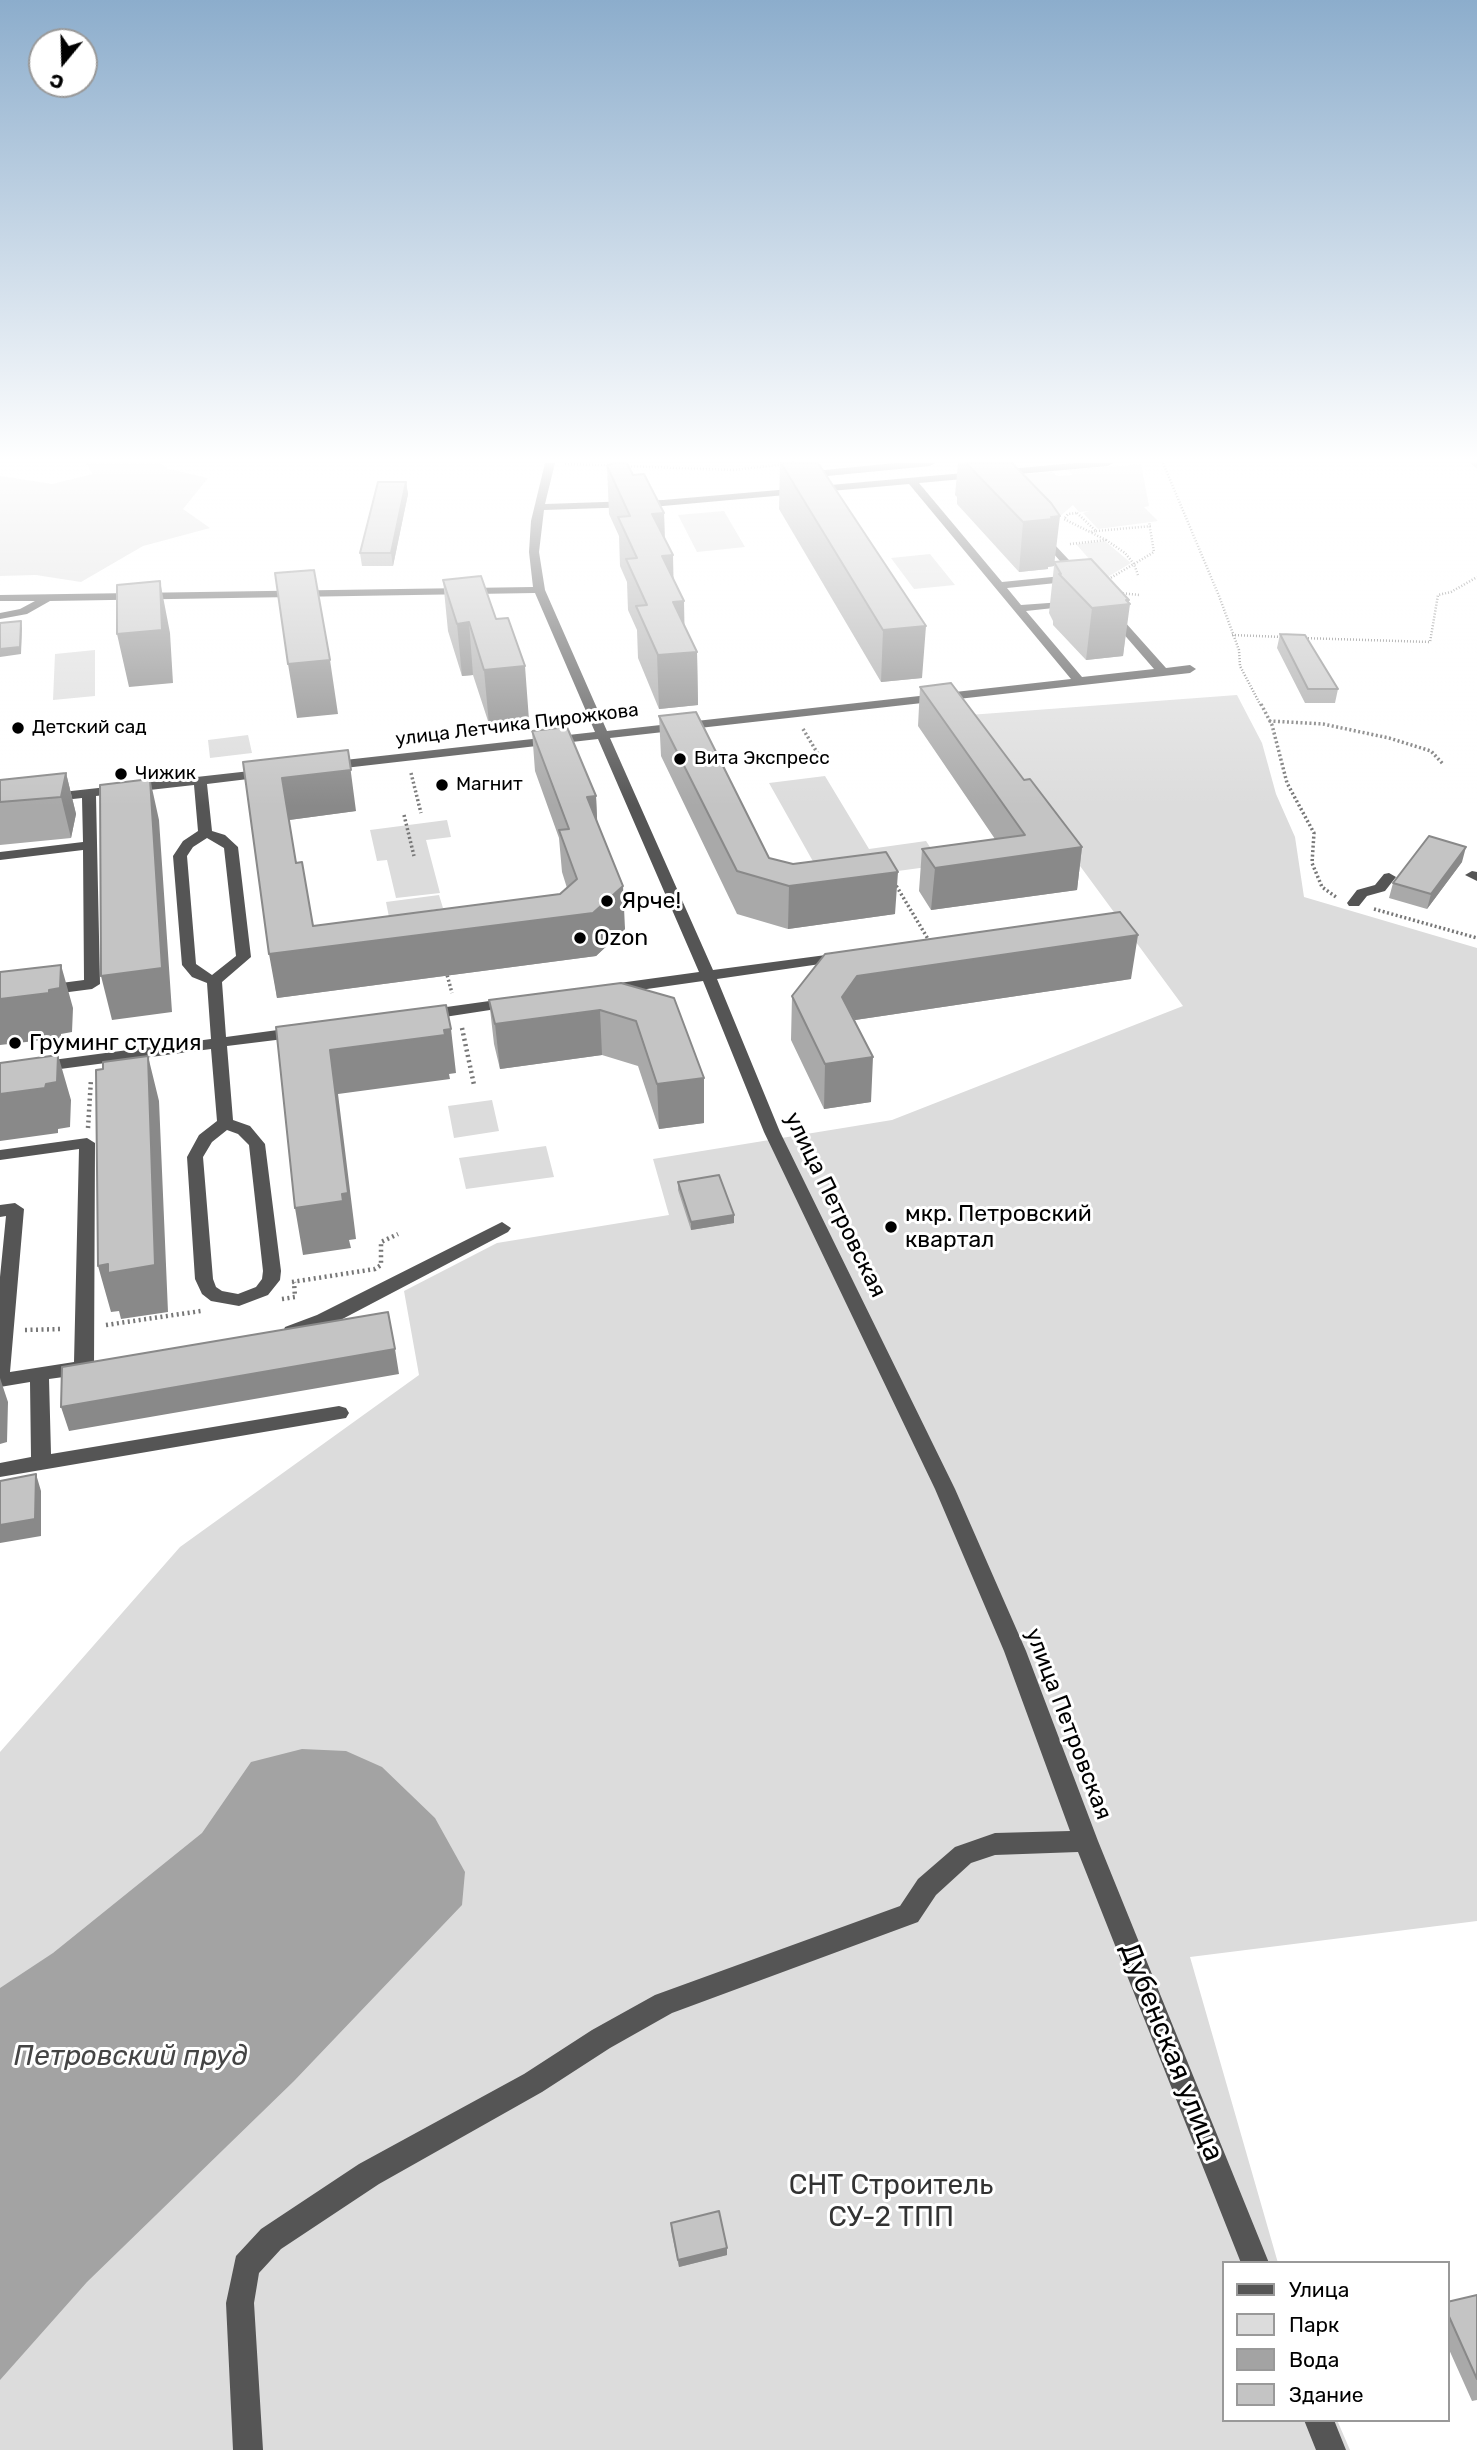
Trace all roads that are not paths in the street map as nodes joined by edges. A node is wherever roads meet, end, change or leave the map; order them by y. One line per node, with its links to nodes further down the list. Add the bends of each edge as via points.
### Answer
1 (537, 577): 6 (street, улица Петровская)
2 (995, 577): 4 (street)
3 (1080, 578): 4 (street); 5 (street)
4 (1002, 585): 11 (street)
5 (1089, 588)
6 (538, 590): 8 (street); 16 (street, улица Петровская)
7 (0, 598): 8 (street)
8 (48, 598): 12 (street, via 23,612)
9 (1086, 602): 11 (street)
10 (1101, 603): 14 (street)
11 (1020, 608): 15 (street)
12 (0, 616)
13 (1190, 669): 14 (street, улица Летчика Пирожкова)
14 (1163, 672): 15 (street, улица Летчика Пирожкова)
15 (1079, 681): 16 (street, улица Летчика Пирожкова)
16 (602, 734): 17 (street, улица Летчика Пирожкова); 28 (street, улица Петровская)
17 (319, 767)
18 (280, 772): 19 (street)
19 (200, 781): 20 (street); 22 (street)
20 (89, 794): 21 (street); 23 (street)
21 (0, 803)
22 (205, 833): 29 (street, via 180,856 189,965); 29 (street, via 231,847 244,957)
23 (89, 845): 24 (street); 31 (street, via 92,984)
24 (0, 856)
25 (1389, 877): 26 (street, via 1380,888 1362,893)
26 (1353, 903)
27 (852, 956): 28 (street)
28 (707, 977): 30 (street); 49 (street, улица Петровская, via 772,1132 945,1489 1014,1651)
29 (215, 981): 35 (street)
30 (596, 992)
31 (0, 996)
32 (527, 1001): 33 (street)
33 (415, 1016)
34 (317, 1029): 35 (street)
35 (220, 1042): 36 (street); 37 (street)
36 (0, 1072)
37 (225, 1123): 37 (street, via 205,1139 195,1157 204,1279 208,1290 227,1300 268,1293 272,1271 257,1144 244,1130)
38 (0, 1154): 43 (street, via 88,1143)
39 (0, 1211): 45 (street, via 15,1209)
40 (502, 1228): 41 (street, via 311,1326)
41 (278, 1334)
42 (108, 1363): 43 (street)
43 (83, 1367): 44 (street)
44 (39, 1374): 45 (street); 47 (street)
45 (0, 1380)
46 (339, 1412): 47 (street)
47 (41, 1463): 48 (street)
48 (0, 1470)
49 (1086, 1841): 50 (street, Дубенская улица); 52 (street, via 995,1843 963,1855 927,1887 909,1914 664,2004 369,2174 271,2239 246,2266 240,2303)
50 (1254, 2261)
51 (1320, 2422): 53 (street)
52 (248, 2450)
53 (1331, 2450)

